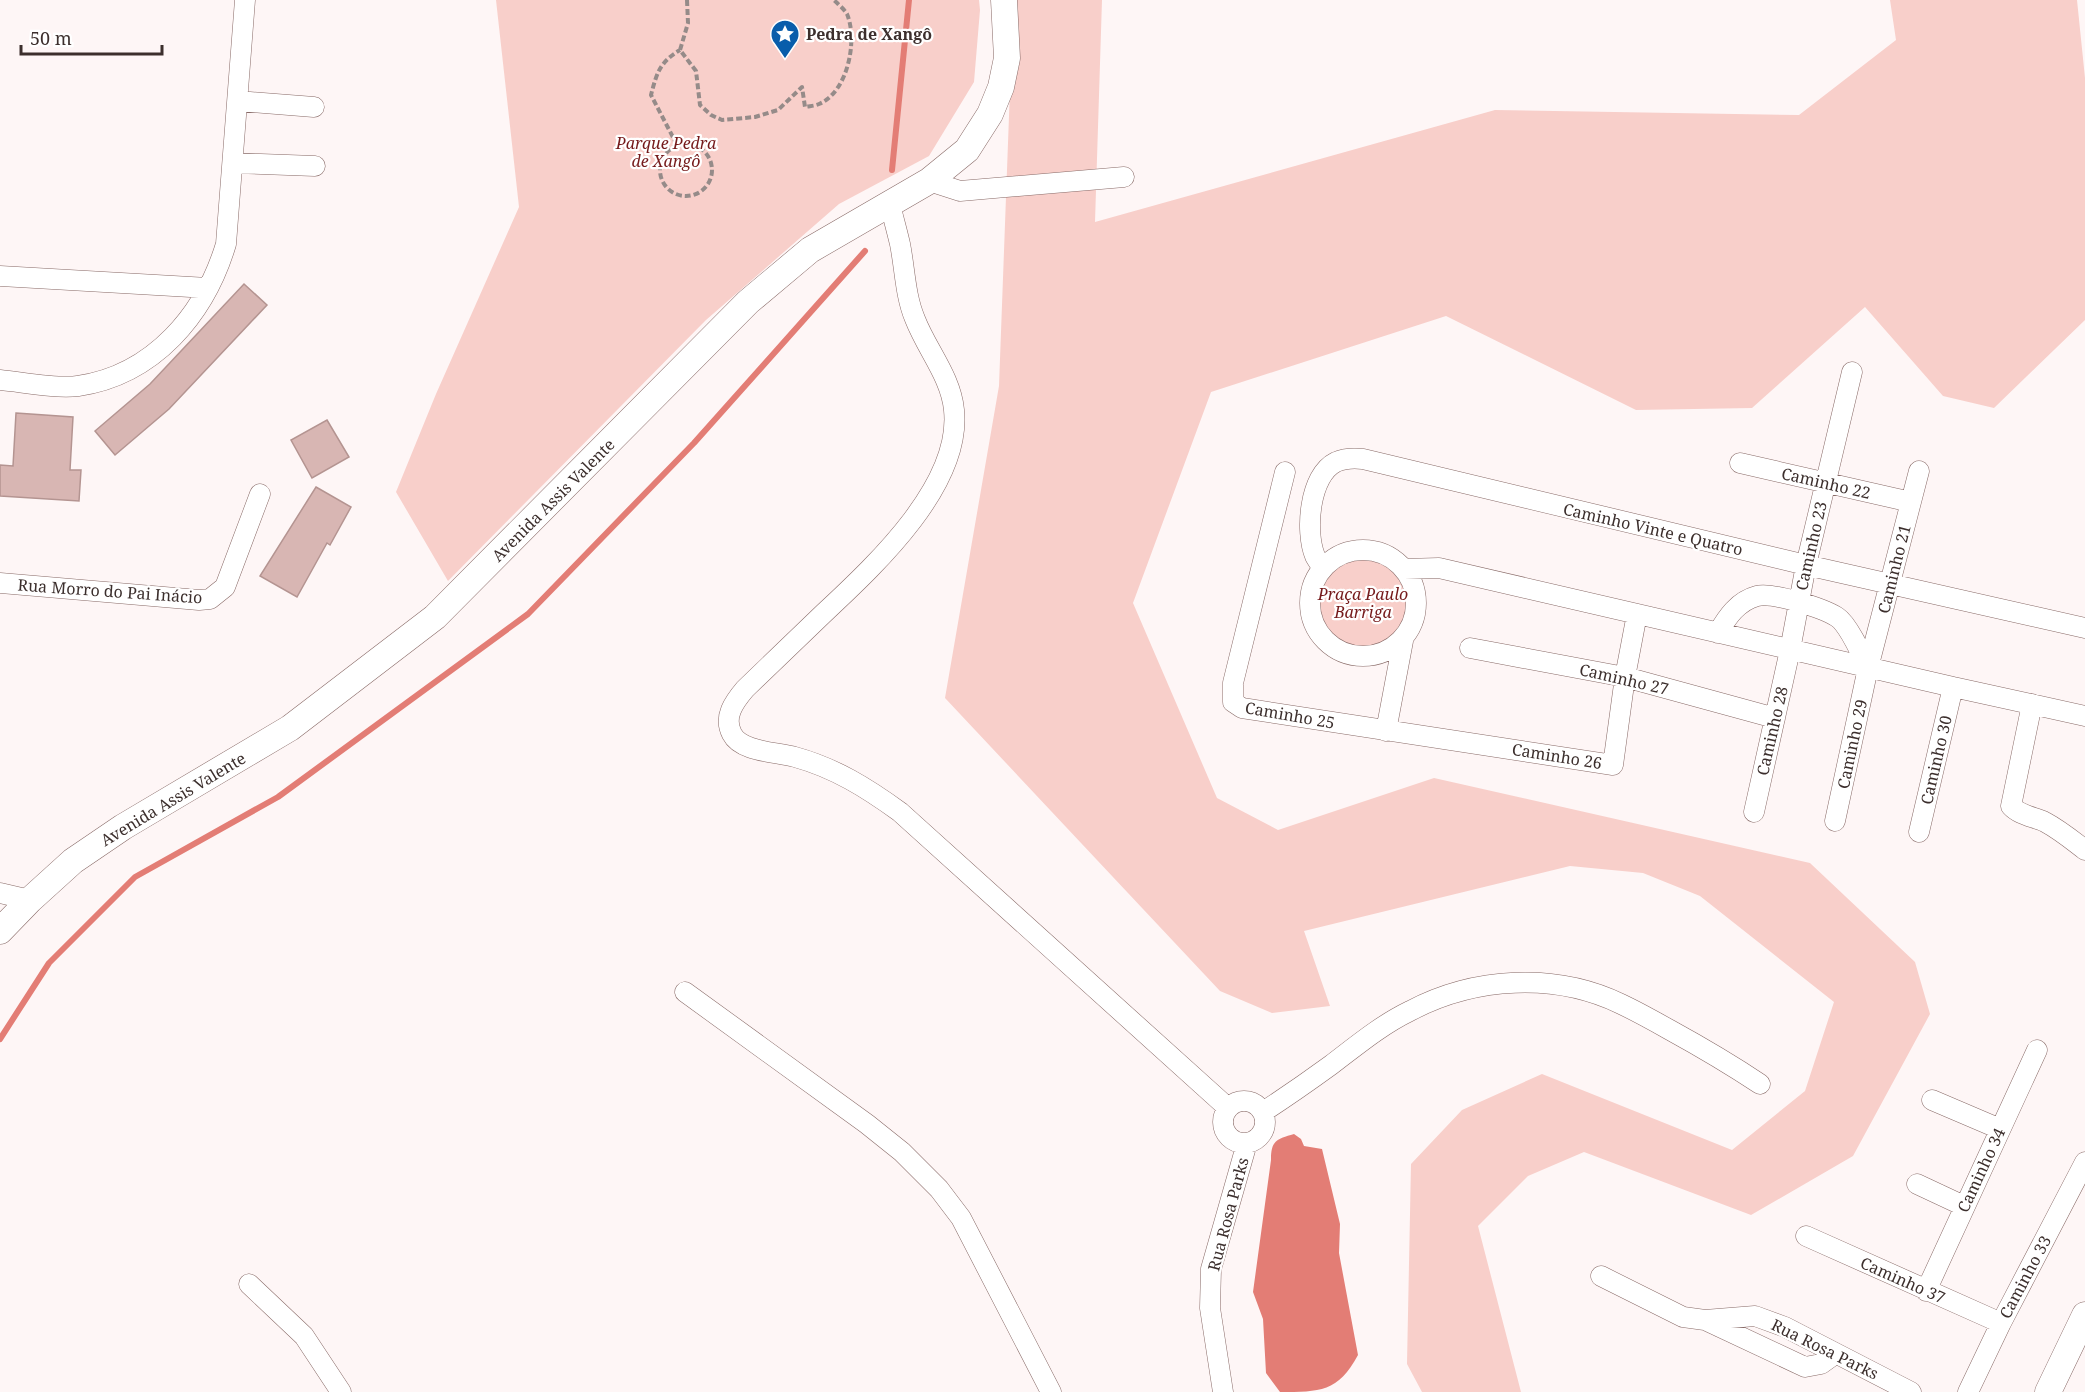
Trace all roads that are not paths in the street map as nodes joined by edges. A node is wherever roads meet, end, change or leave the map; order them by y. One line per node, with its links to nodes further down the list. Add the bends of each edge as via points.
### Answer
1 (245, 0): 3 (street)
2 (1004, 0): 8 (main road, Avenida Assis Valente, via 1007,58 990,114 967,150)
3 (238, 101): 4 (street); 5 (street)
4 (314, 107)
5 (233, 163): 6 (street); 11 (street, via 226,244)
6 (315, 166)
7 (1124, 177): 8 (street, via 960,191)
8 (929, 181): 9 (main road, Avenida Assis Valente)
9 (890, 204): 44 (main road, Avenida Assis Valente, via 810,250 748,302 435,617 290,728 123,827 73,861); 50 (street, via 914,318 950,388 954,412 947,459 936,484 904,531 734,702 728,716 732,734 742,745 822,765 873,792 900,812)
10 (0, 276): 11 (street)
11 (208, 288): 13 (street, via 162,349 107,380 76,387)
12 (1852, 372): 17 (street, Caminho 23)
13 (0, 380)
14 (1740, 464): 17 (street, Caminho 22)
15 (1919, 471): 19 (street, Caminho 21)
16 (1285, 472): 38 (street, Caminho 25, via 1233,683 1233,702 1242,708)
17 (1826, 483): 19 (street, Caminho 22); 20 (street, Caminho 23)
18 (260, 494): 23 (street, Rua Morro do Pai Inácio, via 225,586 210,598)
19 (1911, 502): 24 (street, Caminho 21)
20 (1806, 565): 21 (street, Caminho Vinte e Quatro, via 1347,458 1333,463 1323,473 1312,504 1311,540 1315,557); 24 (street, Caminho Vinte e Quatro); 25 (street, Caminho 23)
21 (1323, 568): 22 (street, via 1337,556 1354,550 1373,550); 29 (street, via 1310,597 1312,619 1323,638 1340,651 1361,656 1382,653)
22 (1404, 569): 26 (street, via 1439,567); 29 (street, via 1416,598 1415,614)
23 (0, 583)
24 (1891, 584): 27 (street, Caminho Vinte e Quatro); 32 (street, Caminho 21)
25 (1798, 601): 28 (street, via 1758,596 1739,605); 31 (street, Caminho 23); 32 (street, via 1838,617)
26 (1637, 614): 28 (street); 33 (street, Caminho 26)
27 (2085, 628)
28 (1718, 633): 31 (street)
29 (1403, 641): 38 (street)
30 (1470, 648): 33 (street, Caminho 27)
31 (1790, 650): 32 (street); 37 (street, Caminho 28)
32 (1868, 668): 34 (street); 40 (street, Caminho 29)
33 (1625, 677): 37 (street, Caminho 27); 38 (street, Caminho 26, via 1613,765)
34 (1953, 687): 35 (street); 41 (street, Caminho 30)
35 (2032, 704): 36 (street); 42 (street, via 2011,806 2065,834)
36 (2085, 716)
37 (1775, 718): 39 (street, Caminho 28)
38 (1386, 730)
39 (1754, 812)
40 (1835, 821)
41 (1919, 832)
42 (2085, 850)
43 (0, 893): 44 (street)
44 (30, 900): 45 (main road, Avenida Assis Valente)
45 (0, 931)
46 (685, 992): 66 (street, via 867,1124 939,1189 961,1218)
47 (2037, 1050): 52 (street, Caminho 34)
48 (1760, 1084): 51 (street, via 1719,1056 1620,1003 1576,989 1527,982 1486,985 1446,994 1410,1011)
49 (1932, 1100): 52 (street)
50 (1228, 1108): 51 (street, via 1246,1100); 53 (street, via 1224,1129 1233,1140)
51 (1263, 1112): 53 (street, via 1263,1132)
52 (2000, 1129): 56 (street, Caminho 34)
53 (1247, 1143): 67 (street, Rua Rosa Parks, via 1211,1269 1210,1308)
54 (2085, 1162): 63 (street, Caminho 33)
55 (1917, 1184): 56 (street)
56 (1964, 1206): 60 (street, Caminho 34)
57 (1806, 1236): 60 (street, Caminho 37)
58 (1601, 1276): 62 (street, Rua Rosa Parks, via 1683,1317)
59 (249, 1284): 65 (street, via 304,1336)
60 (1926, 1291): 63 (street, Caminho 37)
61 (2085, 1315): 70 (main road)
62 (1705, 1320): 64 (street, Rua Rosa Parks, via 1755,1316); 64 (street, via 1805,1367 1821,1364)
63 (2001, 1323): 69 (street, Caminho 33)
64 (1835, 1354): 68 (street, Rua Rosa Parks)
65 (341, 1392)
66 (1051, 1392)
67 (1223, 1392)
68 (1911, 1392)
69 (1968, 1392)
70 (2048, 1392)

